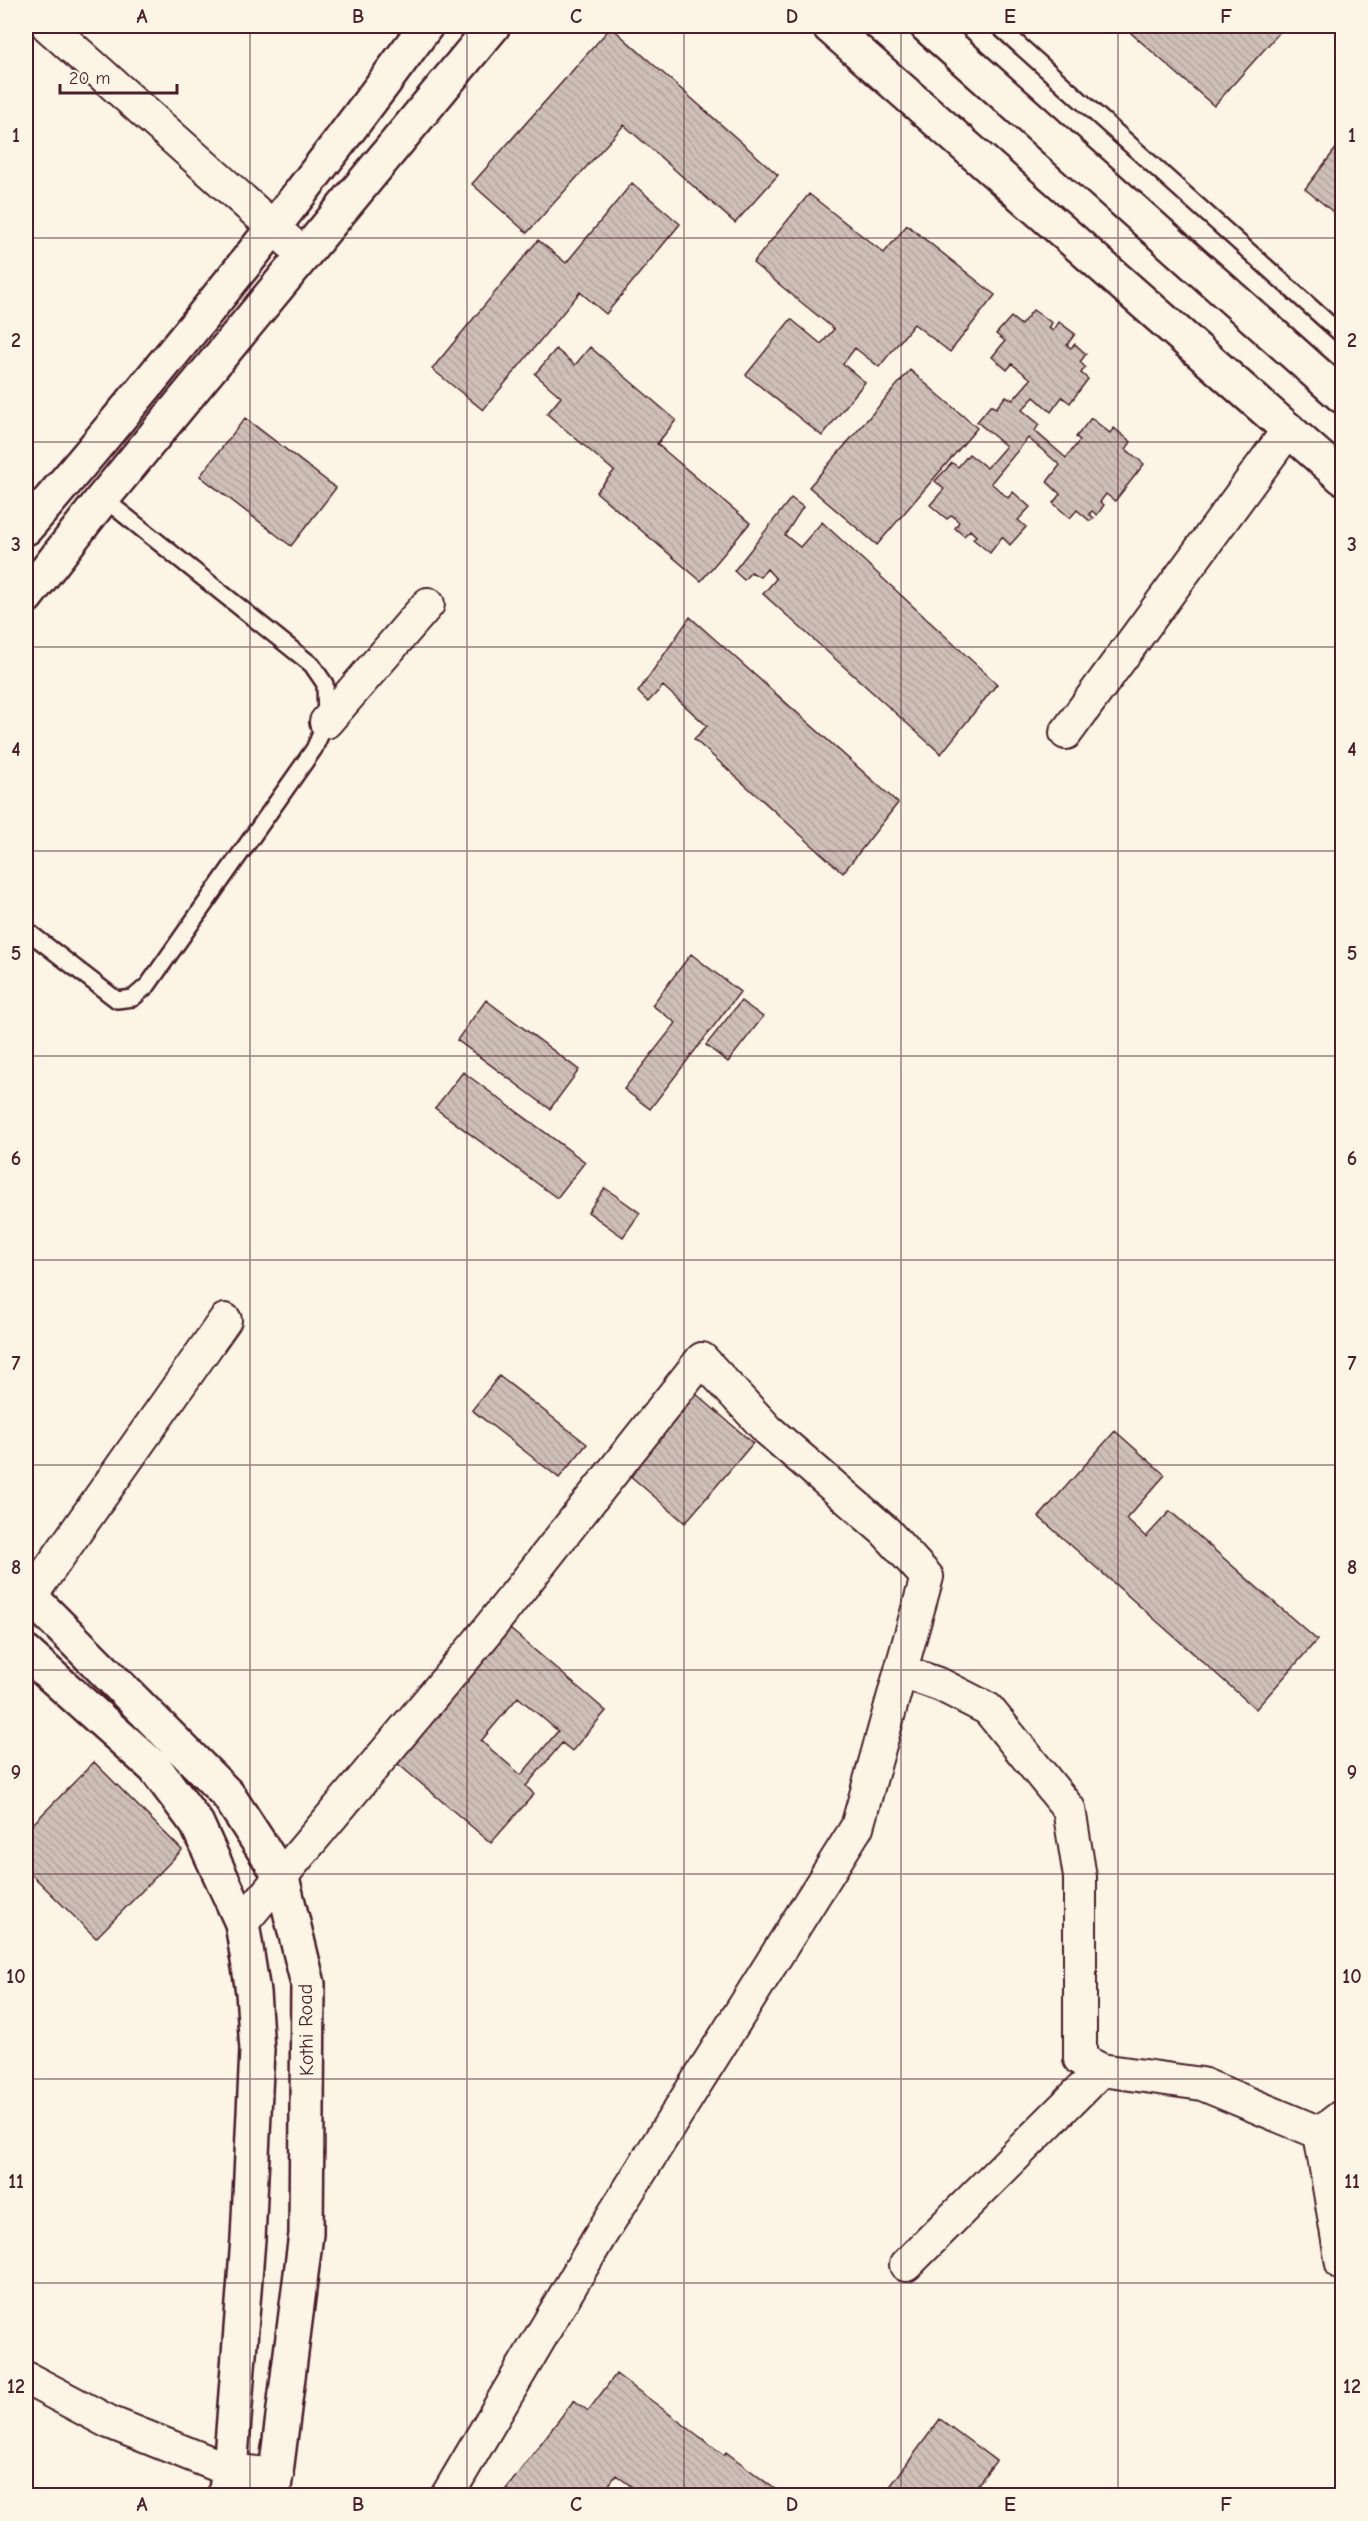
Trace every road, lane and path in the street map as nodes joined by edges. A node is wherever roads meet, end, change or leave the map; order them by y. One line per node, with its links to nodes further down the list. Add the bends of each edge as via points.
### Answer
1 (48, 26): 7 (street)
2 (426, 26): 7 (main road)
3 (493, 26): 8 (main road)
4 (829, 26): 11 (main road)
5 (927, 26): 10 (main road)
6 (998, 26): 9 (lane)
7 (274, 229): 8 (street); 14 (main road)
8 (304, 255): 13 (main road)
9 (1342, 335)
10 (1342, 396)
11 (1288, 429): 12 (main road); 18 (street)
12 (1342, 477)
13 (103, 498): 15 (main road); 17 (lane, via 312,665 325,684)
14 (26, 528)
15 (26, 597)
16 (428, 604): 17 (street)
17 (326, 722): 19 (lane, via 314,749 148,985 133,998 117,999)
18 (1066, 733)
19 (26, 930)
20 (225, 1320): 21 (street)
21 (28, 1595): 24 (main road, Kothi Road, via 228,1795)
22 (26, 1653): 25 (main road, via 155,1768 197,1824)
23 (901, 1671): 24 (street, via 927,1576 885,1531 768,1431 702,1359 479,1641); 26 (street, via 941,1685 988,1709 1069,1809 1080,1877 1080,2059); 33 (street, via 857,1827 600,2236)
24 (282, 1878): 25 (street); 32 (main road, Kothi Road, via 308,1984 306,2222)
25 (242, 1923): 31 (main road, via 257,2050 248,2239)
26 (1101, 2070): 27 (street, via 1202,2084); 29 (street)
27 (1331, 2124): 28 (street)
28 (1342, 2264)
29 (906, 2265)
30 (26, 2378): 31 (street)
31 (227, 2483): 32 (street)
32 (275, 2485)
33 (447, 2496)

